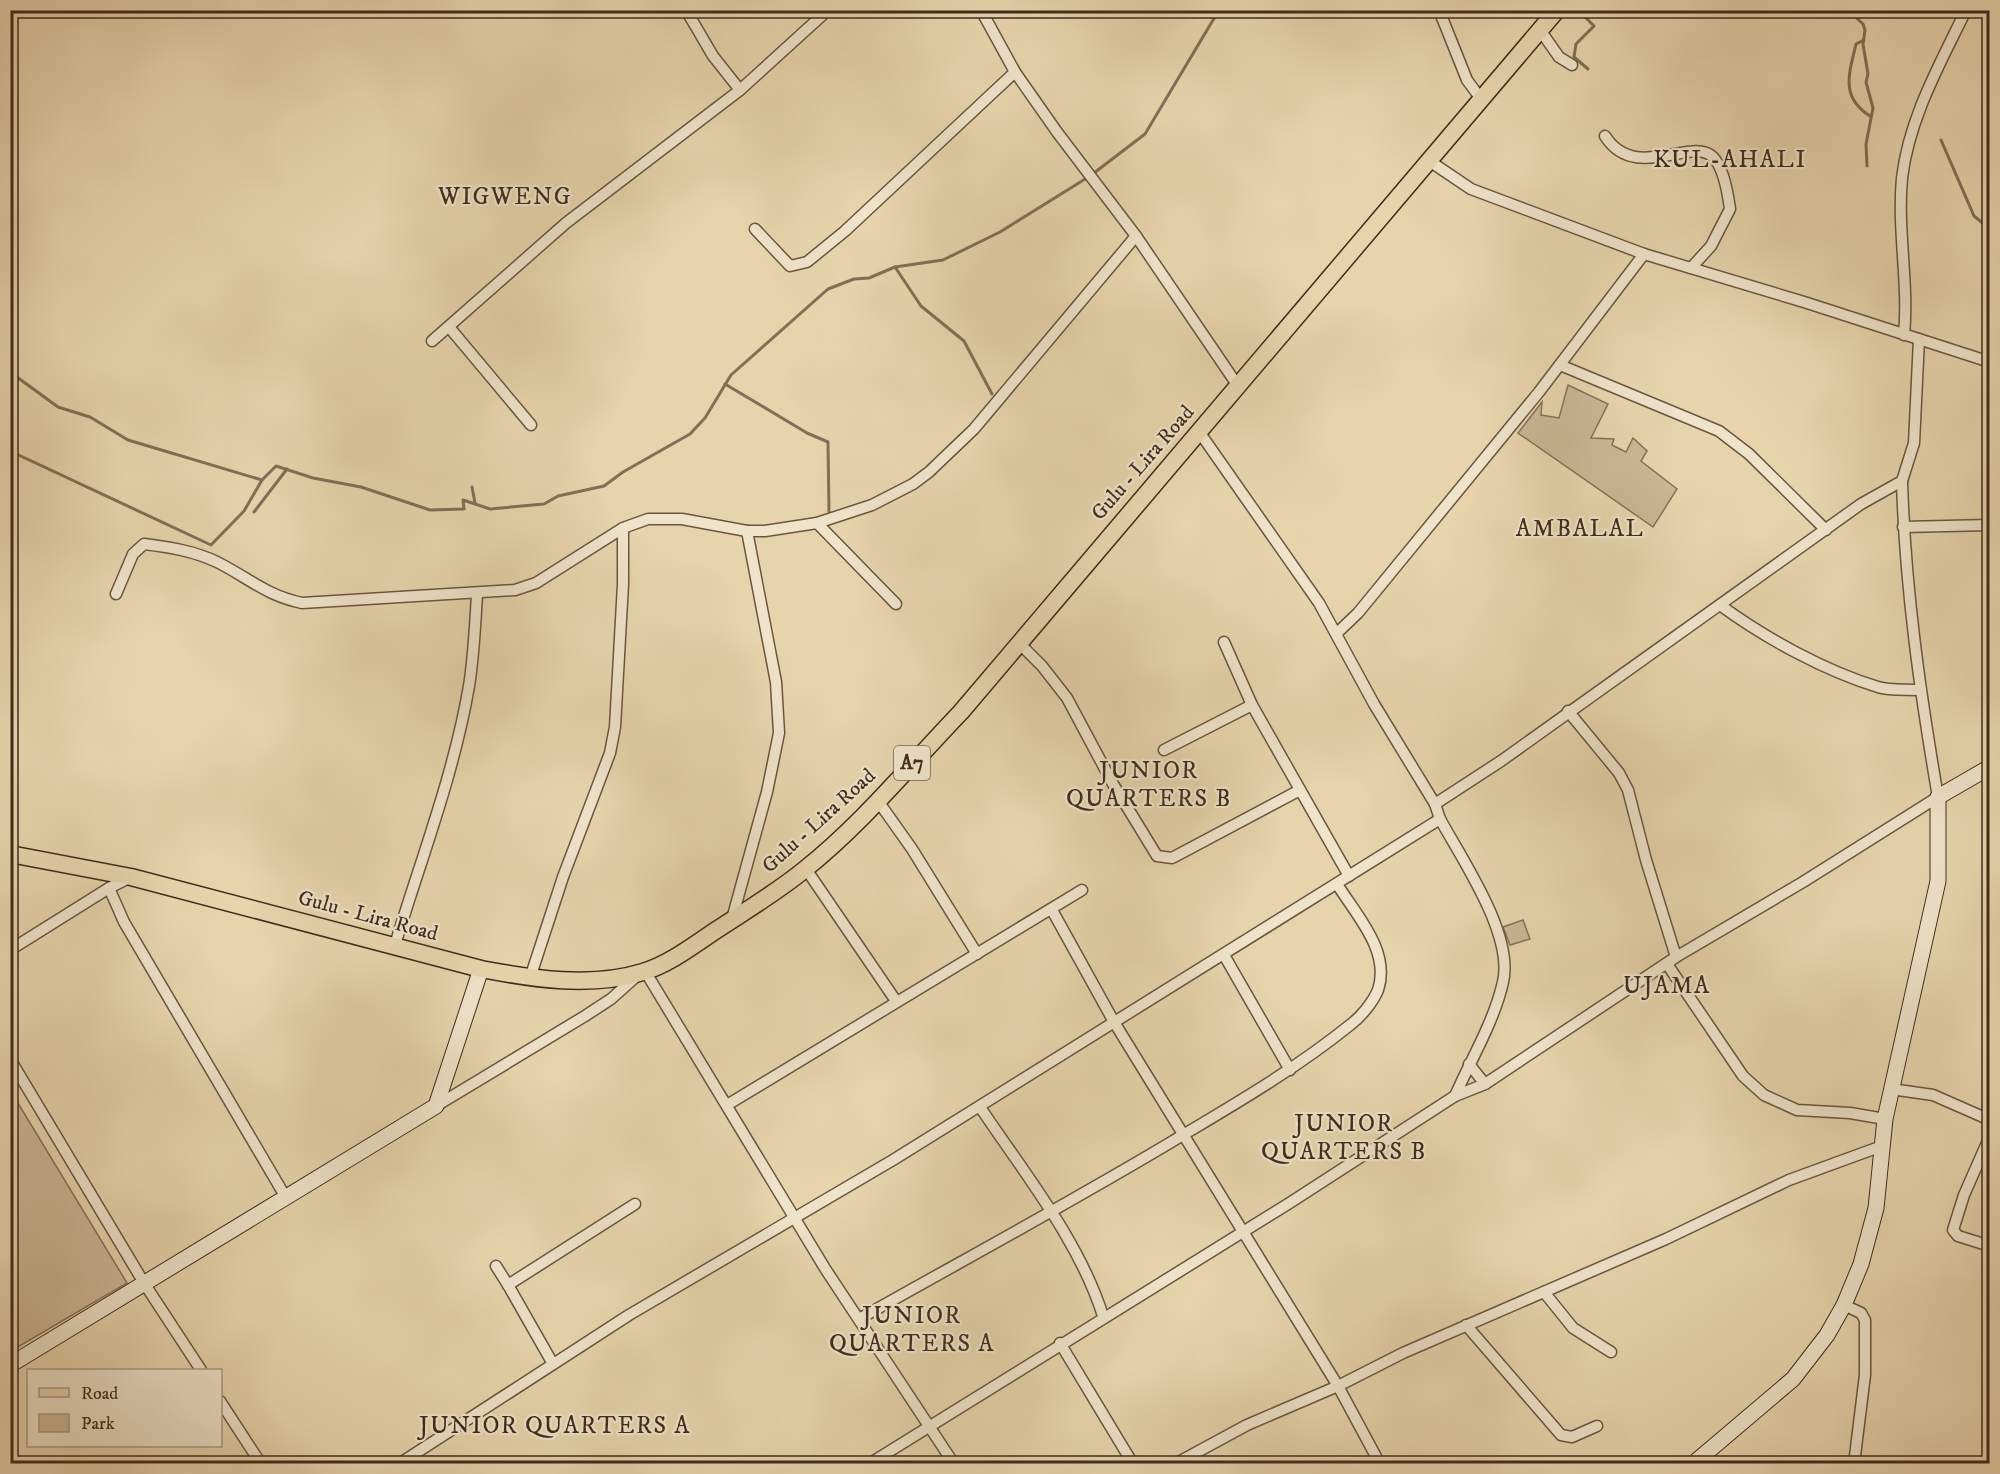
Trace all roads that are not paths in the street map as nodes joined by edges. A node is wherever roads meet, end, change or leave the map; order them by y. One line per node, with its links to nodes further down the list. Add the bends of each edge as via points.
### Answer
1 (686, 10): 10 (street, via 713,56)
2 (828, 10): 10 (street)
3 (981, 10): 9 (street)
4 (1439, 10): 11 (street, via 1467,80)
5 (1557, 10): 7 (main road, Gulu - Lira Road / A7)
6 (1966, 10): 19 (street, via 1923,99 1905,161)
7 (1540, 30): 8 (street); 11 (main road, Gulu - Lira Road / A7)
8 (1569, 64)
9 (1015, 72): 14 (street, via 807,262 790,266); 15 (street)
10 (740, 90): 18 (street, via 566,223)
11 (1481, 99): 13 (main road, Gulu - Lira Road / A7)
12 (1605, 136): 17 (street, via 1621,152 1641,158 1703,152 1720,167 1730,209 1711,246)
13 (1428, 160): 16 (street, via 1471,189); 24 (main road, Gulu - Lira Road / A7)
14 (754, 229)
15 (1136, 236): 24 (street); 28 (street, via 1004,394 929,472 894,495)
16 (1644, 254): 17 (street); 23 (street)
17 (1691, 268): 19 (street)
18 (449, 327): 21 (street); 25 (street)
19 (1904, 335): 20 (street)
20 (1919, 339): 22 (street); 27 (street, via 1914,443)
21 (432, 341)
22 (1989, 362)
23 (1560, 365): 32 (street, via 1719,431 1749,454); 38 (street, via 1441,513)
24 (1238, 386): 26 (main road, Gulu - Lira Road / A7)
25 (531, 425)
26 (1200, 433): 38 (street, via 1296,567); 39 (main road, Gulu - Lira Road / A7)
27 (1902, 481): 30 (street); 32 (street)
28 (817, 523): 33 (street); 36 (street)
29 (1989, 525): 30 (street)
30 (1904, 527): 41 (street)
31 (622, 528): 33 (street, via 663,518); 35 (street, via 536,583); 68 (street, via 623,584 610,753)
32 (1826, 530): 37 (street)
33 (747, 531): 59 (street, via 776,682 779,734)
34 (116, 594): 35 (street, via 133,554 144,544 215,561 255,587 302,603)
35 (477, 595): 60 (street, via 468,688 441,800)
36 (896, 604)
37 (1720, 605): 41 (street, via 1769,639 1850,676 1881,688); 43 (street)
38 (1337, 633): 49 (street, via 1374,704)
39 (1018, 642): 46 (street, via 1067,698 1157,856 1172,858); 48 (main road, Gulu - Lira Road / A7, via 961,712)
40 (1224, 642): 42 (street)
41 (1920, 690): 47 (street)
42 (1252, 705): 44 (street); 46 (street)
43 (1568, 711): 49 (street); 64 (street, via 1628,790)
44 (1164, 750)
45 (1988, 769): 47 (street)
46 (1300, 790): 53 (street)
47 (1938, 797): 64 (street); 75 (street, via 1938,881)
48 (878, 801): 52 (main road, Gulu - Lira Road / A7); 62 (street)
49 (1435, 804): 50 (street)
50 (1440, 819): 53 (street); 72 (street, via 1504,946 1506,963 1497,1004)
51 (10, 854): 54 (main road, Gulu - Lira Road / A7)
52 (806, 869): 59 (main road, Gulu - Lira Road / A7); 69 (street)
53 (1349, 876): 55 (street)
54 (131, 877): 56 (street); 60 (main road, Gulu - Lira Road / A7)
55 (1337, 884): 63 (street); 73 (street, via 1380,956 1382,974 1377,992 1352,1024)
56 (109, 888): 61 (street); 85 (street, via 124,922)
57 (1082, 890): 58 (street)
58 (1052, 910): 62 (street); 70 (street)
59 (732, 920): 67 (main road, Gulu - Lira Road / A7)
60 (395, 945): 66 (main road, Gulu - Lira Road / A7)
61 (10, 950)
62 (977, 954): 69 (street)
63 (1224, 955): 70 (street); 73 (street)
64 (1676, 957): 65 (street)
65 (1667, 964): 74 (street); 80 (street, via 1743,1076 1764,1095 1797,1110)
66 (481, 969): 68 (main road, Gulu - Lira Road / A7); 78 (street)
67 (643, 972): 68 (main road, Gulu - Lira Road / A7, via 584,981); 77 (street); 78 (street, via 585,1016)
68 (530, 978)
69 (896, 1001): 77 (street)
70 (1114, 1022): 79 (street); 82 (street)
71 (10, 1059): 92 (street)
72 (1469, 1064): 74 (street); 76 (street)
73 (1290, 1070): 82 (street)
74 (1485, 1084): 76 (street)
75 (1891, 1089): 80 (street); 81 (street, via 1932,1095)
76 (1455, 1096): 89 (street)
77 (727, 1105): 88 (street)
78 (436, 1106): 85 (street)
79 (980, 1107): 87 (street); 88 (street)
80 (1885, 1119): 84 (street)
81 (1989, 1120)
82 (1184, 1135): 87 (street); 89 (street)
83 (1989, 1136): 90 (street, via 1953,1230 1958,1236)
84 (1882, 1146): 94 (street, via 1789,1180); 95 (street, via 1874,1218)
85 (285, 1196): 92 (street)
86 (635, 1204): 93 (street)
87 (1051, 1212): 96 (street, via 1083,1267); 97 (street)
88 (795, 1219): 97 (street); 101 (street)
89 (1243, 1232): 96 (street); 104 (street)
90 (1989, 1246)
91 (496, 1266): 93 (street)
92 (144, 1283): 102 (street); 103 (street)
93 (508, 1285): 101 (street)
94 (1544, 1292): 98 (street); 100 (street, via 1573,1328)
95 (1844, 1305): 115 (street, via 1827,1335 1793,1379); 116 (street, via 1861,1313 1865,1320 1865,1375)
96 (1103, 1316): 99 (street)
97 (859, 1319): 106 (street)
98 (1466, 1324): 104 (street); 107 (street, via 1560,1435 1572,1437)
99 (1060, 1343): 106 (street); 112 (street)
100 (1611, 1352)
101 (553, 1364): 109 (street)
102 (10, 1365)
103 (200, 1369)
104 (1338, 1386): 113 (street, via 1247,1425); 114 (street)
105 (222, 1404): 108 (street)
106 (928, 1426): 110 (street); 111 (street)
107 (1597, 1426)
108 (261, 1464)
109 (399, 1464)
110 (869, 1464)
111 (954, 1464)
112 (1133, 1464)
113 (1174, 1464)
114 (1380, 1464)
115 (1693, 1464)
116 (1854, 1464)

